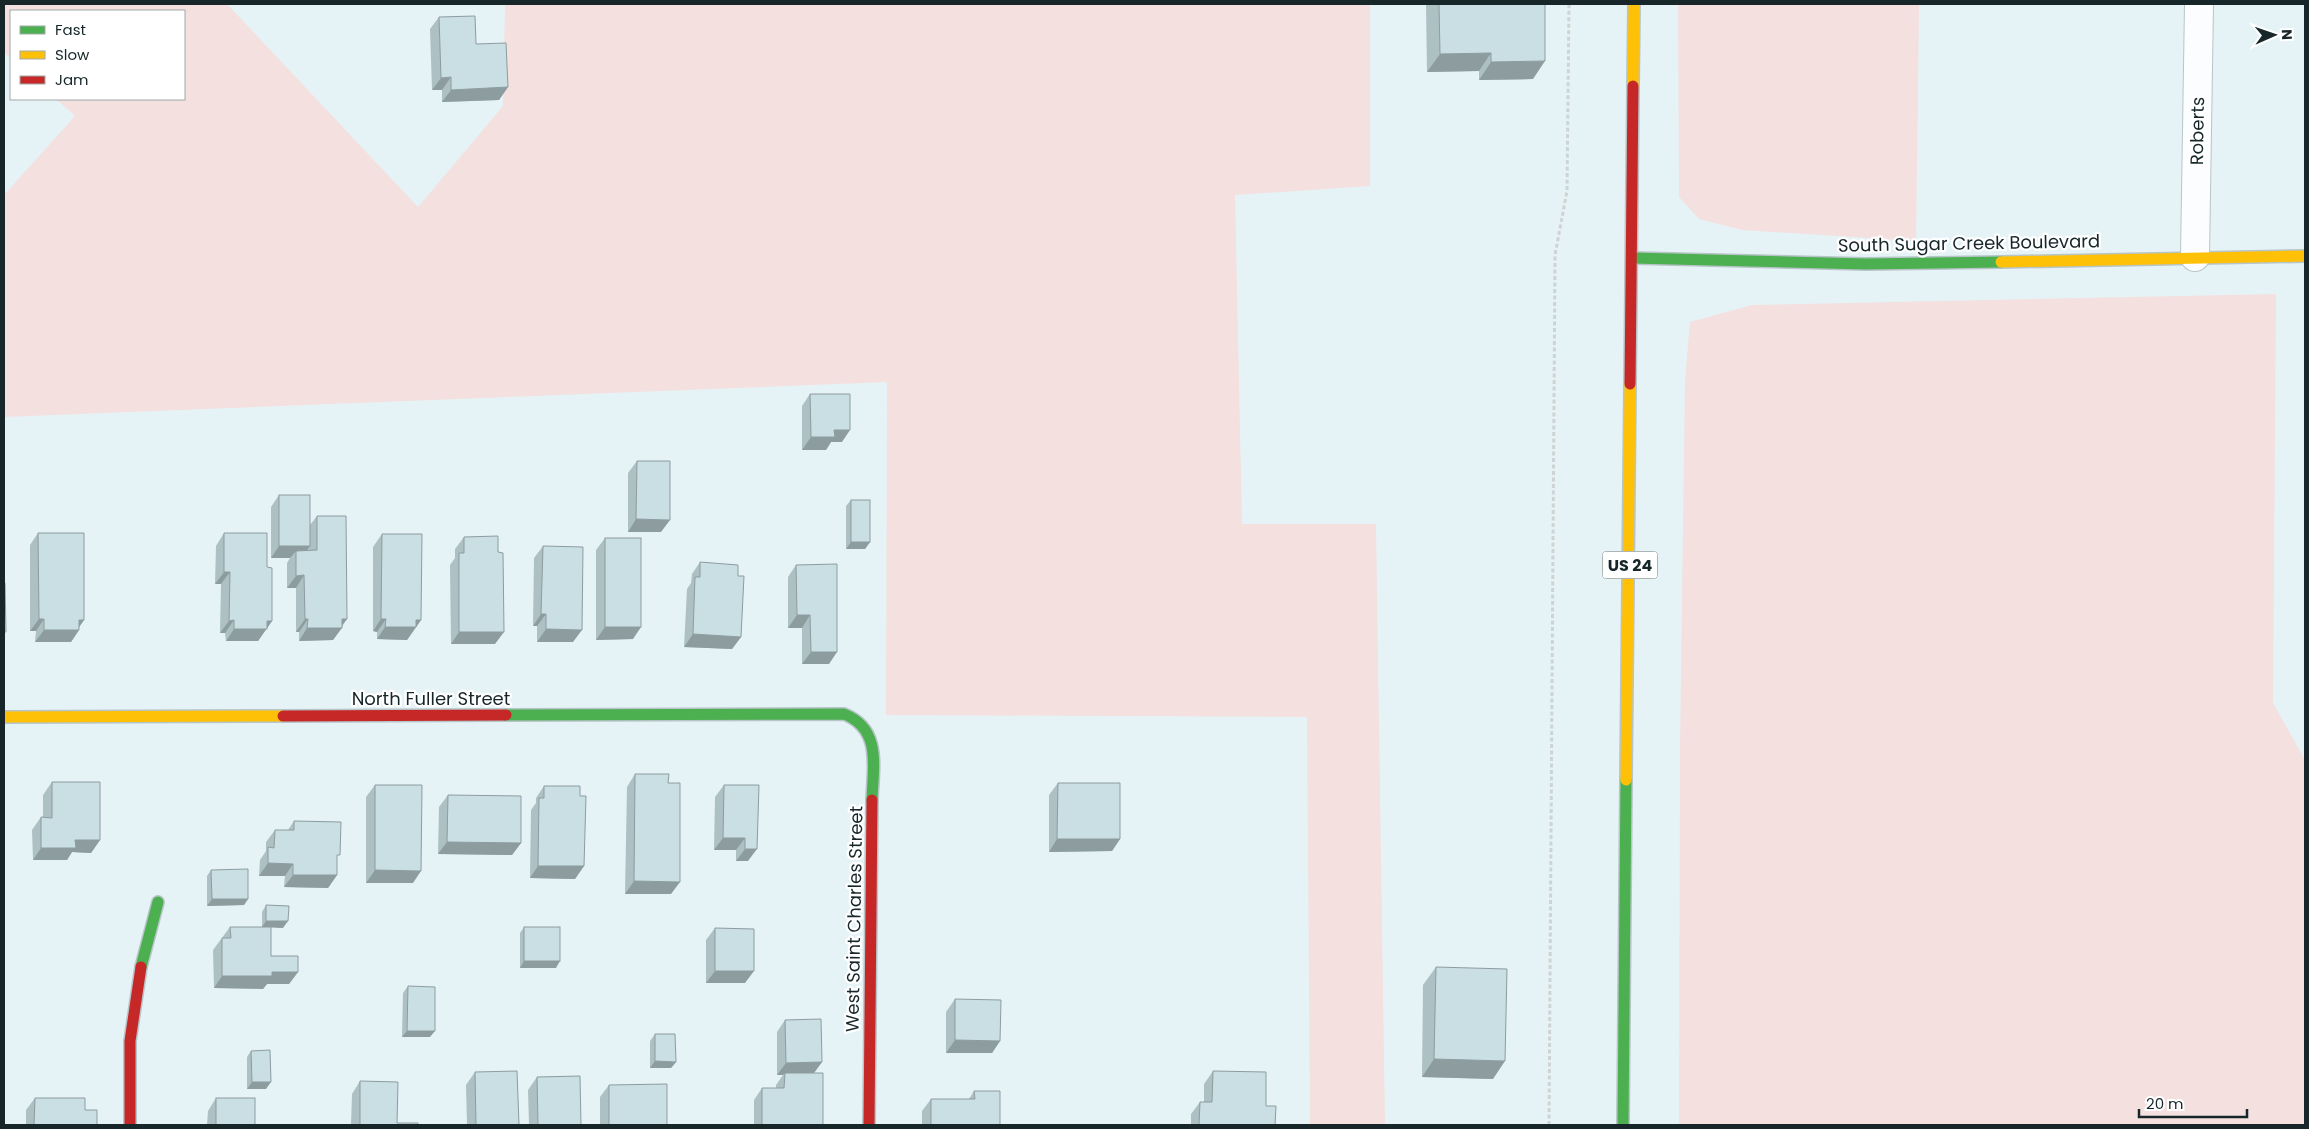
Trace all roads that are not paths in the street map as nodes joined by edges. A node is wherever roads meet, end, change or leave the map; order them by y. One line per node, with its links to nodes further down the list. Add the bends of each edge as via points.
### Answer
1 (1634, 4): 5 (street, US 24)
2 (2199, 4): 4 (street, Roberts)
3 (2305, 256): 4 (street, South Sugar Creek Boulevard)
4 (2195, 257): 5 (street, South Sugar Creek Boulevard, via 1866,264)
5 (1633, 258): 11 (street, US 24)
6 (4, 717): 7 (street, North Fuller Street, via 844,714)
7 (858, 719): 10 (street, West Saint Charles Street, via 873,743)
8 (158, 902): 9 (street, via 142,956 130,1041)
9 (130, 1125)
10 (869, 1125)
11 (1623, 1125)

